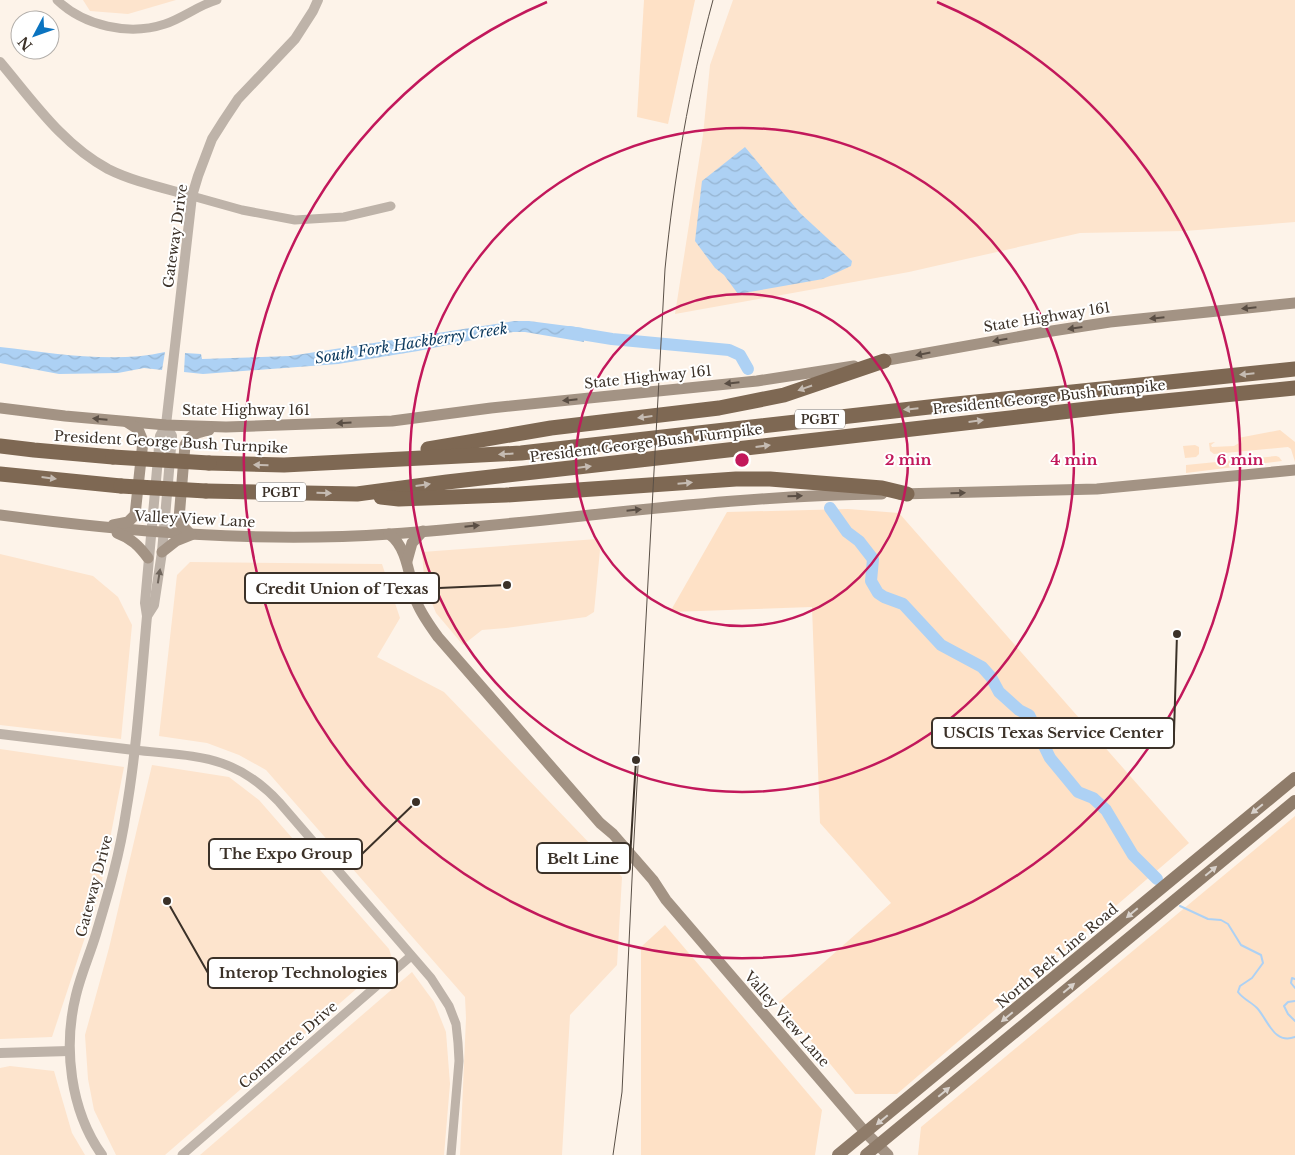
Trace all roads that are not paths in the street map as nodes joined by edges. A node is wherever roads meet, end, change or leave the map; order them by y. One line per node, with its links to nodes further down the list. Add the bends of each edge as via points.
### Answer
1 (57, 0): 2 (street, via 91,22 134,29 166,24)
2 (217, 0)
3 (318, 0): 5 (street, Gateway Drive, via 295,39 238,99 224,120 212,139)
4 (0, 62): 5 (street, via 59,134 87,156 131,178)
5 (192, 196): 6 (street, via 295,220 344,217); 13 (street, Gateway Drive)
6 (392, 206)
7 (1295, 303): 8 (main road, State Highway 161, one-way to 8, via 1110,322)
8 (884, 361): 14 (main road, State Highway 161, one-way to 14, via 757,381 392,421); 16 (highway, one-way to 16, via 784,395 719,408 551,428 435,449 366,456)
9 (1295, 369): 16 (highway, President George Bush Turnpike / PGBT, one-way to 16, via 521,453)
10 (1295, 388): 19 (highway, President George Bush Turnpike / PGBT, one-way to 10)
11 (0, 408): 12 (main road, State Highway 161, one-way to 11)
12 (124, 421): 13 (main road, State Highway 161); 22 (main road, via 138,429 143,441 135,515 128,522)
13 (166, 425): 14 (main road, State Highway 161); 24 (street, Gateway Drive, via 160,436); 25 (street, Gateway Drive, via 172,436)
14 (226, 427): 27 (main road, via 196,432 185,445 179,519)
15 (0, 446): 16 (highway, President George Bush Turnpike / PGBT, one-way to 15, bridge, via 284,465 209,463)
16 (345, 462)
17 (1295, 470): 20 (main road, one-way to 17, via 1097,489)
18 (0, 474): 19 (highway, President George Bush Turnpike / PGBT, one-way to 19, bridge, via 206,491)
19 (357, 494): 20 (highway, one-way to 20, via 399,498 506,495 736,479 882,488)
20 (907, 494): 23 (main road, one-way to 20, via 755,499)
21 (0, 515): 22 (main road, Valley View Lane)
22 (99, 527): 24 (main road, Valley View Lane); 29 (main road, via 129,537)
23 (424, 531): 26 (main road); 30 (main road, via 412,544)
24 (150, 532): 25 (main road, Valley View Lane); 29 (street, Gateway Drive)
25 (164, 533): 27 (main road, Valley View Lane); 28 (street, Gateway Drive)
26 (389, 534): 27 (main road, Valley View Lane, via 270,538); 30 (main road, Valley View Lane, via 400,546)
27 (191, 535): 28 (main road)
28 (162, 552): 31 (street, Gateway Drive, one-way to 28, via 154,604)
29 (148, 558): 31 (street, Gateway Drive)
30 (407, 562): 39 (main road, Valley View Lane, via 418,604 431,628 653,880 666,900)
31 (147, 616): 33 (street, Gateway Drive)
32 (0, 734): 33 (street)
33 (134, 750): 36 (street, via 221,762 249,776 279,802); 37 (street, Gateway Drive, via 114,872 76,995)
34 (1295, 778): 39 (main road, North Belt Line Road, one-way to 39)
35 (1295, 801): 40 (main road, one-way to 35)
36 (411, 956): 42 (street, Commerce Drive); 43 (street, via 432,978 456,1024 458,1061)
37 (69, 1051): 38 (street); 41 (street, Gateway Drive, via 80,1109)
38 (0, 1053)
39 (866, 1133): 40 (main road, Valley View Lane); 44 (main road, North Belt Line Road)
40 (879, 1145): 45 (main road); 46 (main road, Valley View Lane)
41 (102, 1155)
42 (182, 1155)
43 (451, 1155)
44 (838, 1155)
45 (866, 1155)
46 (888, 1155)

